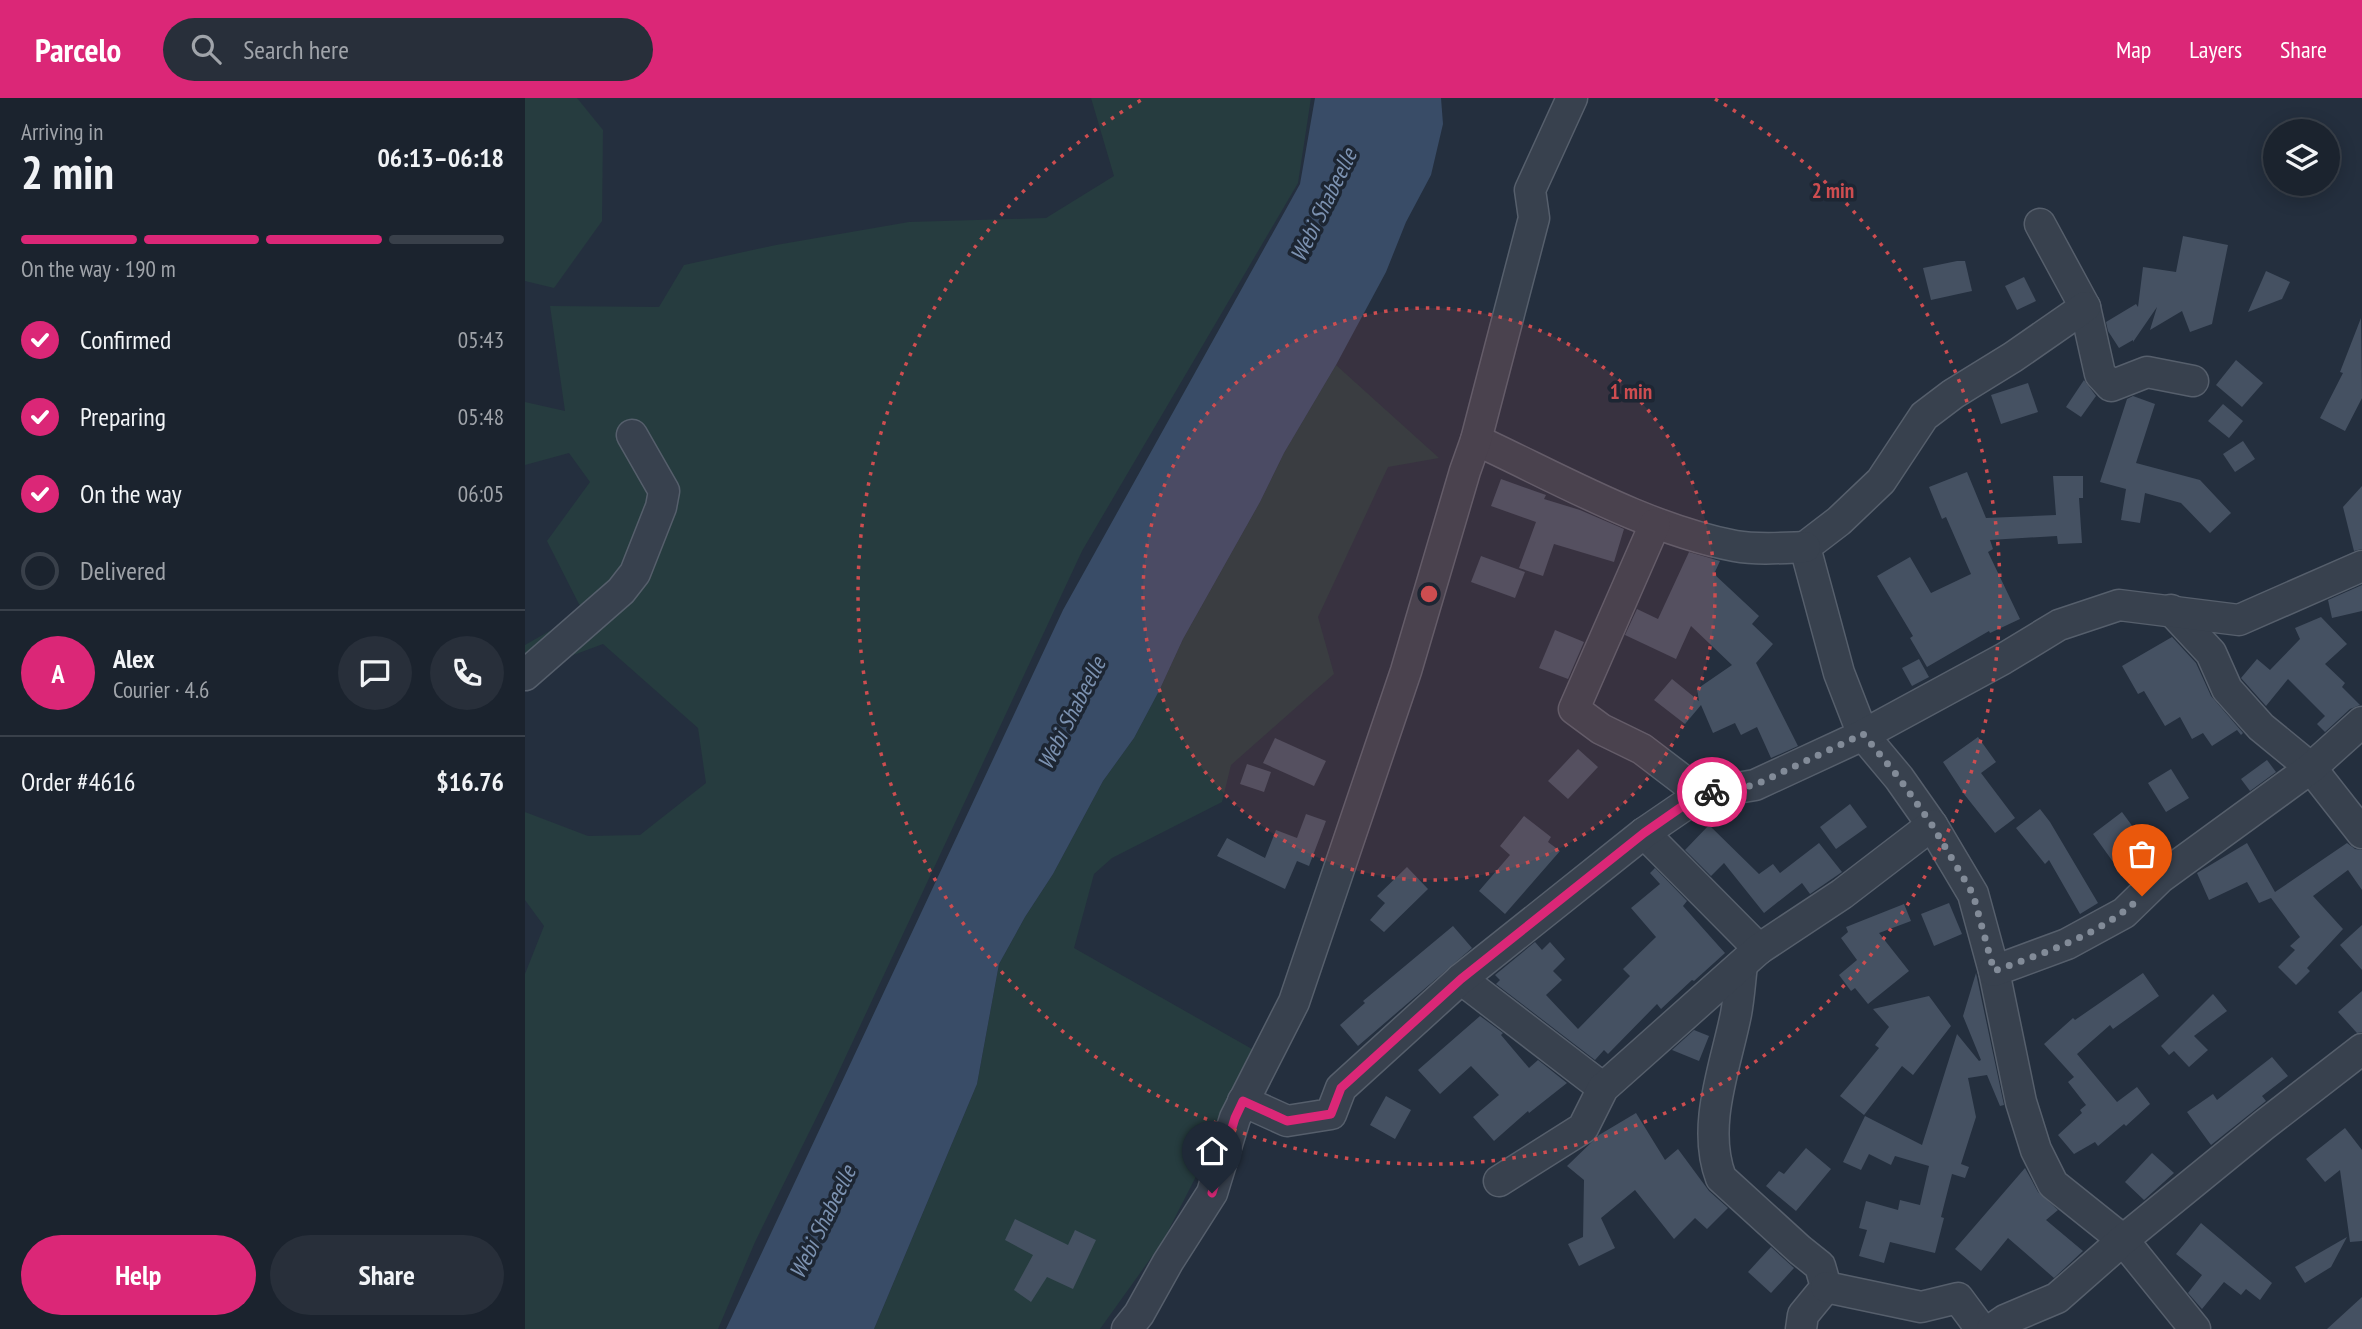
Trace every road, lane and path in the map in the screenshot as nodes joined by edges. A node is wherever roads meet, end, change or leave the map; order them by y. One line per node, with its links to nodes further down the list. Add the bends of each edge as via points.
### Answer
1 (1572, 98): 6 (street, via 1529,190 1534,218)
2 (2040, 224): 3 (street)
3 (2085, 307): 4 (street, via 2100,374 2111,386 2147,372); 8 (street, via 1924,416 1881,481)
4 (2193, 381)
5 (632, 435): 11 (street, via 664,491 635,573 621,591)
6 (1476, 440): 7 (street); 24 (street, via 1406,671 1294,1002)
7 (1655, 524): 8 (street, via 1735,546); 15 (street, via 1574,709 1601,729 1642,749)
8 (1805, 547): 13 (street, via 1839,673)
9 (2362, 566): 10 (street, via 2239,620)
10 (2171, 610): 13 (street, via 2119,605 2059,625); 14 (street, via 2211,653 2227,689 2261,727)
11 (525, 675)
12 (2362, 722): 14 (street)
13 (1863, 734): 15 (street, via 1755,785); 16 (street)
14 (2311, 768): 18 (street); 20 (street, via 2160,878 2124,913 2067,944)
15 (1700, 794): 17 (street)
16 (1932, 825): 19 (street); 20 (street, via 1973,894)
17 (1644, 833): 19 (street); 21 (street)
18 (2362, 833)
19 (1751, 957): 23 (street); 27 (street, via 1718,1096 1715,1163 1721,1178 1820,1266)
20 (1994, 971): 26 (street, via 2021,1102 2036,1150 2053,1184)
21 (1461, 979): 23 (street); 24 (street, via 1341,1088 1331,1114 1287,1121)
22 (2362, 1049): 26 (street)
23 (1603, 1088): 25 (street, via 1583,1128)
24 (1243, 1101): 28 (street, via 1212,1193)
25 (1499, 1181)
26 (2123, 1240): 31 (street, via 2057,1298); 32 (street)
27 (1826, 1287): 29 (street, via 1803,1315); 30 (street, via 1921,1307 1958,1298)
28 (1127, 1329)
29 (1801, 1329)
30 (1981, 1329)
31 (1992, 1329)
32 (2195, 1329)

